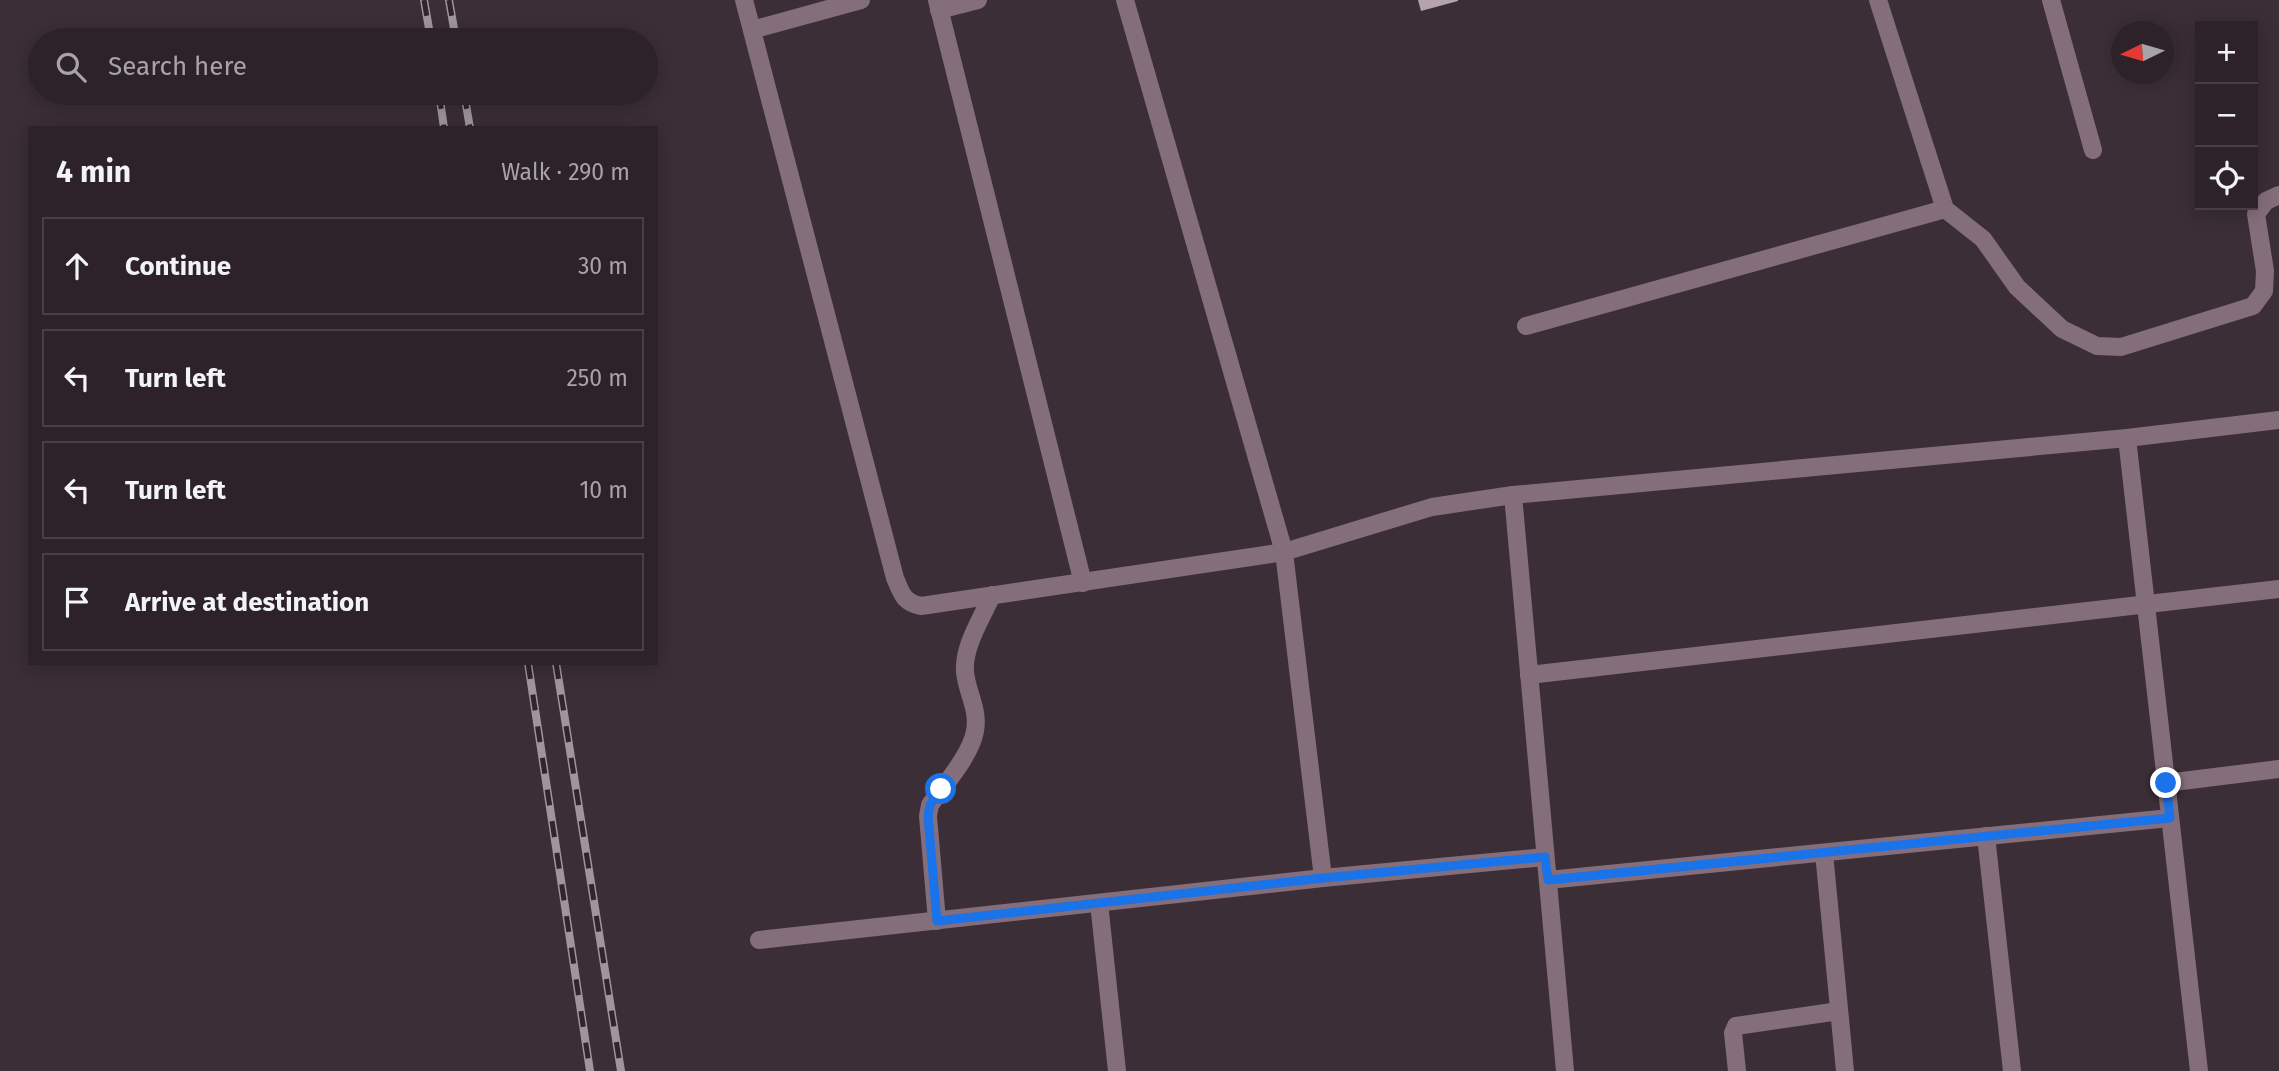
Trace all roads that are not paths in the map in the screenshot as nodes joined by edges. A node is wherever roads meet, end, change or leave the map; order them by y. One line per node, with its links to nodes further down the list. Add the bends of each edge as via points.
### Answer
1 (744, 0): 8 (street)
2 (861, 0): 8 (street)
3 (978, 0): 7 (street)
4 (1125, 0): 16 (street)
5 (1878, 0): 11 (street)
6 (2051, 0): 9 (street)
7 (938, 5): 17 (street)
8 (752, 30): 19 (street, via 901,593 909,603 921,606)
9 (2093, 150)
10 (2279, 195): 11 (street, via 2266,201 2256,214 2265,271 2264,291 2253,306 2120,347 2097,346 2062,329 2017,287 1983,239)
11 (1945, 209): 12 (street)
12 (1526, 326)
13 (2279, 420): 14 (street)
14 (2127, 438): 15 (street); 20 (street)
15 (1513, 495): 16 (street, via 1432,508); 21 (street)
16 (1284, 552): 17 (street); 28 (street)
17 (1083, 583): 19 (street)
18 (2279, 589): 20 (street)
19 (992, 595): 31 (street, via 965,662 976,713 975,732 970,747 930,805 928,816)
20 (2146, 603): 21 (street); 23 (street)
21 (1530, 675): 27 (street)
22 (2279, 769): 23 (street)
23 (2166, 783): 24 (street)
24 (2170, 818): 25 (street); 39 (street)
25 (1986, 836): 26 (street); 38 (street)
26 (1824, 853): 29 (street); 33 (street)
27 (1545, 857): 28 (street); 29 (street)
28 (1323, 878): 30 (street)
29 (1548, 880): 35 (street)
30 (1099, 903): 31 (street); 34 (street)
31 (937, 921): 32 (street)
32 (759, 940)
33 (1839, 1011): 36 (street, via 1736,1026); 37 (street)
34 (1117, 1071)
35 (1565, 1071)
36 (1737, 1071)
37 (1845, 1071)
38 (2012, 1071)
39 (2199, 1071)

